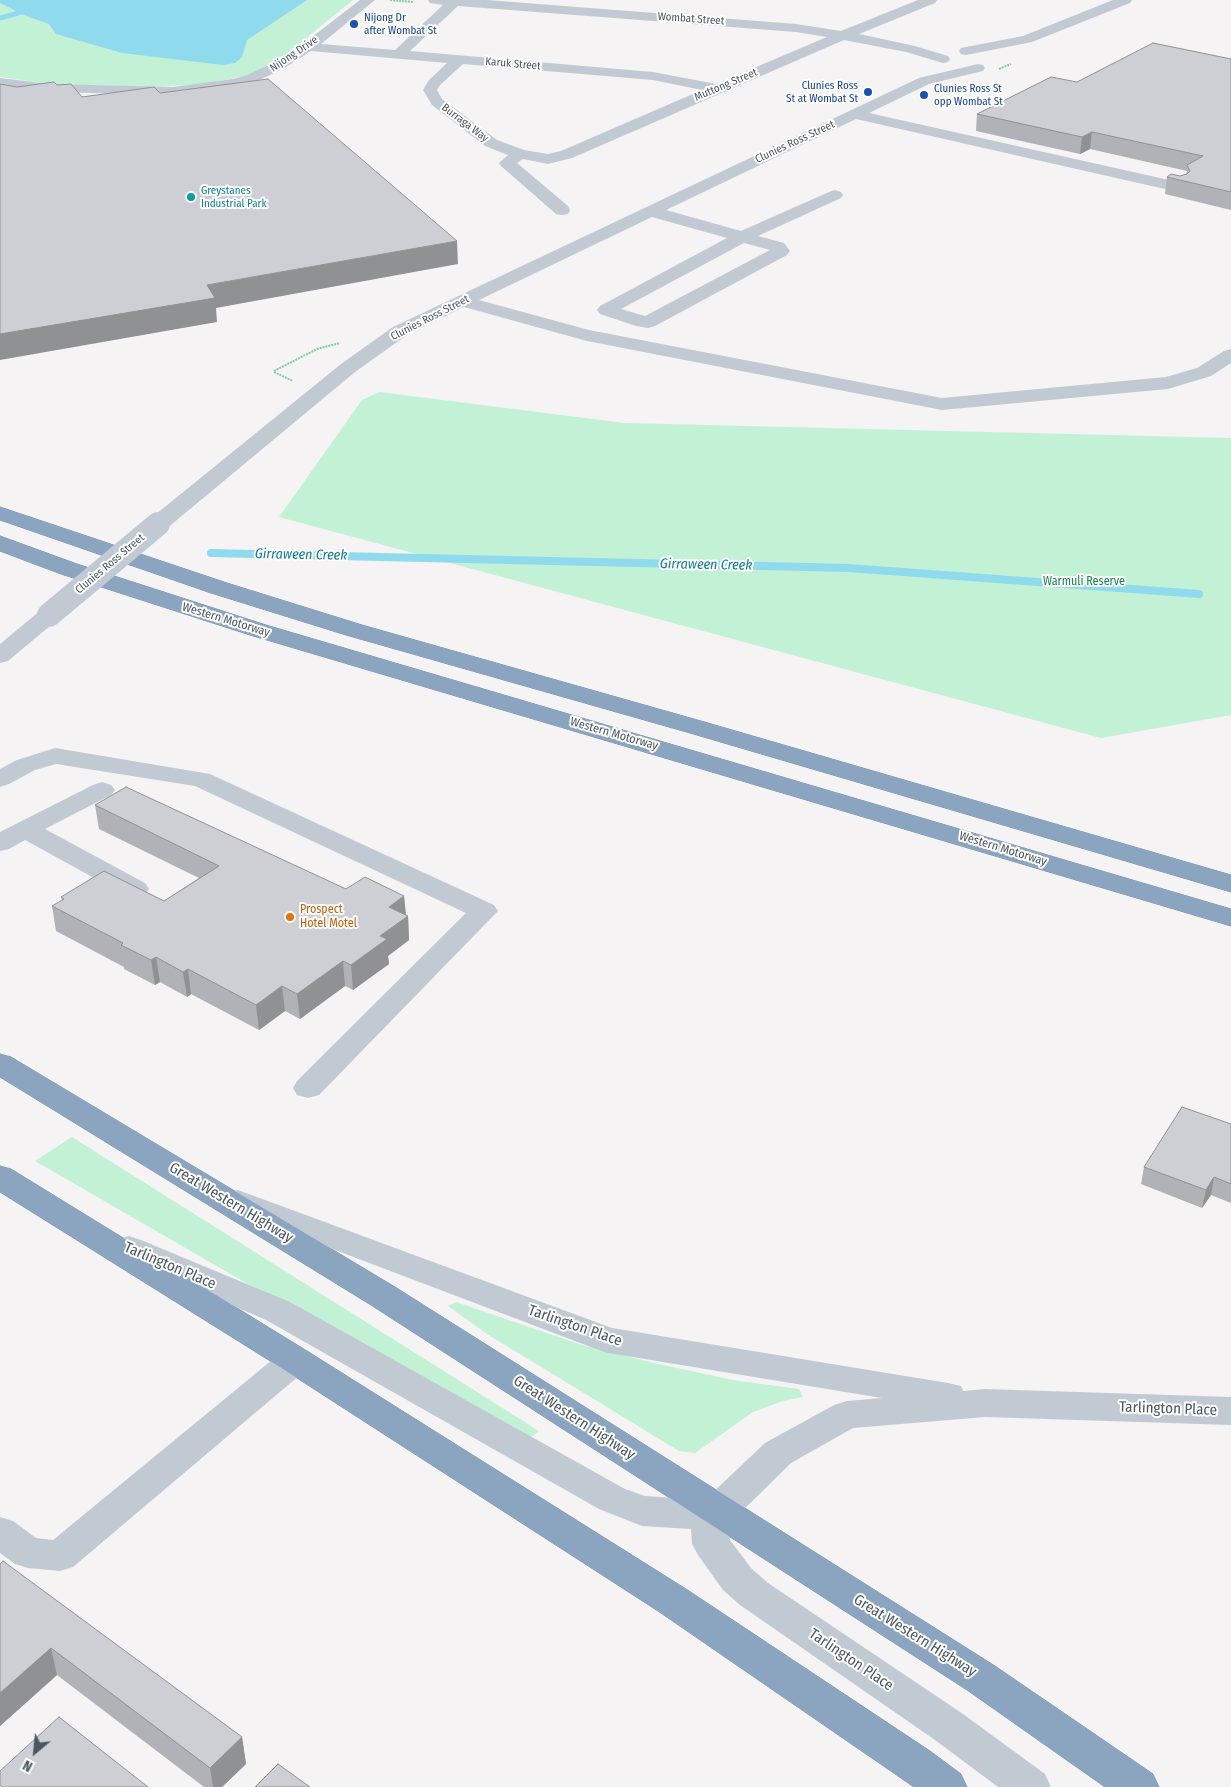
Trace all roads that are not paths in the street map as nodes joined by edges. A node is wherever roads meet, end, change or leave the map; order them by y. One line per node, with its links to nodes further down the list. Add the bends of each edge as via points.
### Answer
1 (368, 0): 9 (street, Nijong Drive)
2 (435, 0): 6 (street, Wombat Street)
3 (482, 0): 7 (street, Wombat Street, via 777,22)
4 (930, 0): 7 (street, Muttong Street)
5 (1125, 0): 8 (street, Clunies Ross Street)
6 (455, 2): 7 (street, Wombat Street, via 769,25); 11 (street)
7 (846, 34): 10 (street, Wombat Street); 13 (street, Wombat Street); 17 (street, Muttong Street)
8 (1027, 39): 10 (street, Clunies Ross Street); 14 (street, Clunies Ross Street)
9 (308, 47): 11 (street, Karuk Street); 16 (street, Nijong Drive, via 252,78 194,90 58,89)
10 (962, 52): 13 (street, Clunies Ross Street, via 946,55); 14 (street, via 983,53)
11 (399, 54): 12 (street, Karuk Street)
12 (460, 59): 17 (street, Karuk Street, via 653,76); 19 (street, Burraga Way, via 434,82 430,90 432,95 491,143)
13 (944, 60): 14 (street, Wombat Street, via 954,66); 15 (street, Clunies Ross Street)
14 (989, 64): 15 (street, Clunies Ross Street)
15 (924, 81): 18 (street, Clunies Ross Street)
16 (0, 82)
17 (717, 89): 19 (street, Muttong Street, via 566,156 548,159)
18 (854, 114): 20 (street); 23 (street, Clunies Ross Street)
19 (520, 154): 22 (street, via 507,164)
20 (1178, 187)
21 (835, 195): 24 (street)
22 (562, 210)
23 (650, 211): 24 (street); 25 (street, Clunies Ross Street)
24 (744, 236): 24 (street, via 606,310 606,311 648,322 781,251 778,246)
25 (462, 301): 26 (street, via 587,335 942,404 1168,383 1204,372); 29 (street, Clunies Ross Street, bridge, via 400,331 376,347)
26 (1231, 355)
27 (0, 512): 34 (highway, via 194,580 354,630)
28 (0, 543): 36 (highway, Western Motorway, via 78,572 258,630)
29 (0, 656)
30 (0, 779): 38 (street, via 26,765 55,756 201,778 484,911)
31 (102, 790): 32 (street)
32 (25, 829): 33 (street); 35 (street)
33 (0, 843)
34 (1231, 884)
35 (154, 900)
36 (1231, 918)
37 (0, 1064): 40 (highway, Great Western Highway)
38 (308, 1088)
39 (0, 1177): 41 (highway)
40 (211, 1191): 43 (street, Tarlington Place, via 608,1340); 45 (highway, Great Western Highway, via 392,1301)
41 (79, 1227): 42 (highway); 45 (street, Tarlington Place, via 278,1311 612,1499 642,1511 690,1514)
42 (295, 1360): 46 (street, via 60,1556 28,1553); 47 (highway, via 672,1600)
43 (985, 1402): 44 (street, Tarlington Place); 45 (street, Tarlington Place, via 847,1415 778,1454)
44 (1231, 1411)
45 (718, 1511): 48 (street, Tarlington Place, via 710,1525 711,1544 754,1594 949,1727); 49 (highway, Great Western Highway, via 981,1678)
46 (0, 1532)
47 (946, 1787)
48 (1030, 1787)
49 (1138, 1787)

